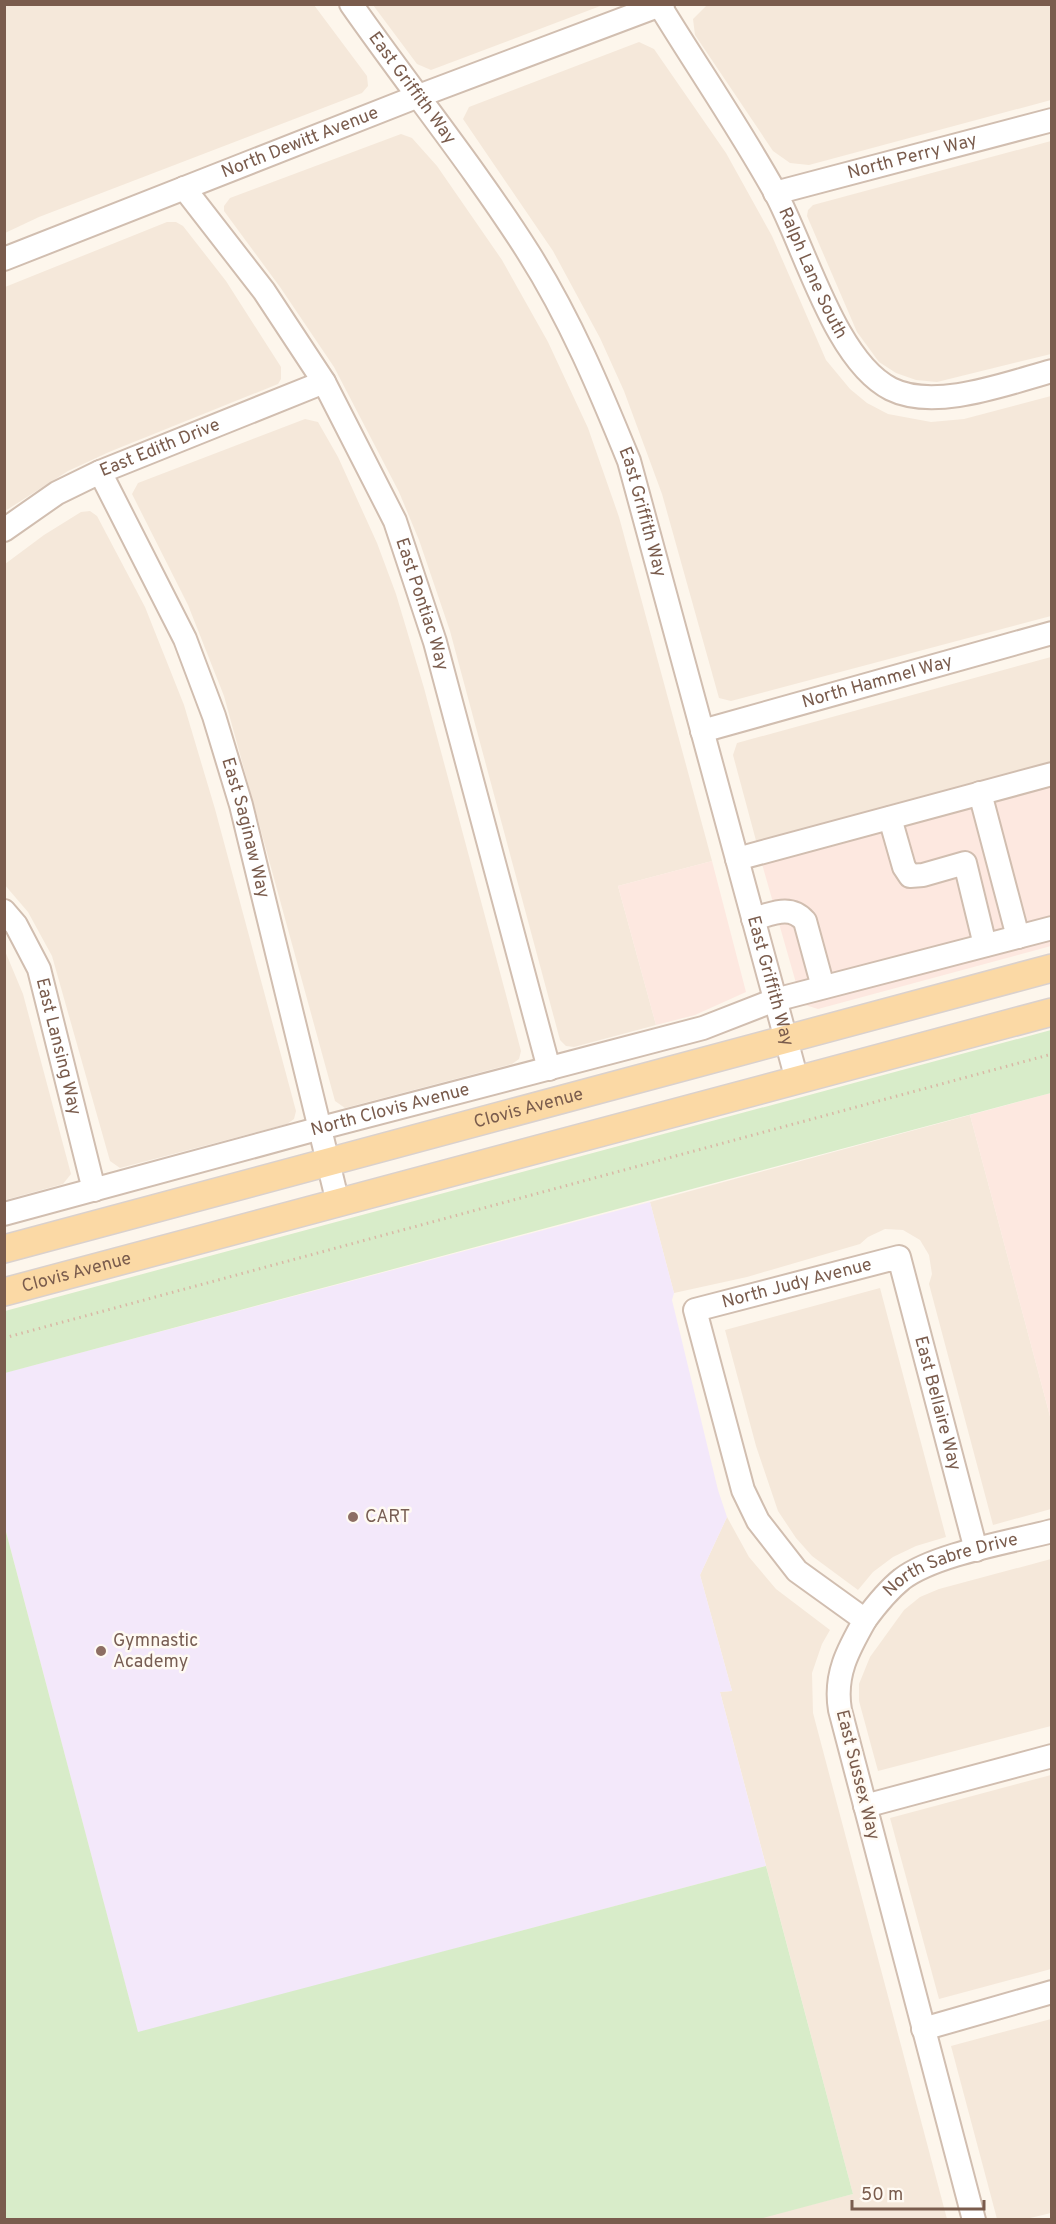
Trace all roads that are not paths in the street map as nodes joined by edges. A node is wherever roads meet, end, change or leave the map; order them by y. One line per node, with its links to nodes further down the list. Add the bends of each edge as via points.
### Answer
1 (351, 4): 3 (street, East Griffith Way)
2 (662, 5): 3 (street, North Dewitt Avenue); 6 (street, Ralph Lane South)
3 (416, 97): 5 (street, North Dewitt Avenue); 13 (street, East Griffith Way, via 529,253 596,380 629,461)
4 (1052, 120): 6 (street, North Perry Way)
5 (184, 188): 7 (street, North Dewitt Avenue); 9 (street, East Pontiac Way, via 264,291)
6 (776, 193): 8 (street, Ralph Lane South, via 843,340 870,375 893,390 945,396)
7 (4, 259)
8 (1052, 371)
9 (324, 382): 10 (street, East Edith Drive); 30 (street, East Pontiac Way, via 375,477 416,579)
10 (100, 472): 11 (street, East Edith Drive, via 57,493); 32 (street, East Saginaw Way, via 185,639 214,716 241,805)
11 (4, 530)
12 (1052, 633): 13 (street, North Hammel Way)
13 (702, 731): 18 (street, East Griffith Way)
14 (1052, 774): 15 (street)
15 (980, 793): 16 (street); 17 (street)
16 (890, 818): 18 (street); 19 (street, via 910,876)
17 (992, 840): 19 (street, via 971,850); 23 (street)
18 (737, 858): 21 (street, East Griffith Way)
19 (965, 863): 24 (street)
20 (4, 911): 34 (street, East Lansing Way, via 16,925 39,969)
21 (753, 919): 26 (street, via 787,910 797,912 805,921); 27 (street, East Griffith Way)
22 (1052, 928): 23 (street, North Clovis Avenue)
23 (1018, 937): 24 (street, North Clovis Avenue)
24 (985, 945): 26 (street, North Clovis Avenue)
25 (1052, 968): 29 (main road, Clovis Avenue)
26 (823, 987): 27 (street, North Clovis Avenue)
27 (775, 1000): 29 (street, East Griffith Way); 30 (street, North Clovis Avenue, via 703,1028)
28 (1052, 1012): 31 (main road, Clovis Avenue)
29 (786, 1040): 31 (street, East Griffith Way); 33 (main road, Clovis Avenue)
30 (549, 1069): 32 (street, North Clovis Avenue)
31 (796, 1080): 35 (main road, Clovis Avenue)
32 (321, 1128): 33 (street, East Saginaw Way); 34 (street, North Clovis Avenue)
33 (329, 1162): 35 (street, East Saginaw Way); 37 (main road, Clovis Avenue)
34 (94, 1190): 36 (street, North Clovis Avenue)
35 (338, 1203): 39 (main road, Clovis Avenue)
36 (4, 1214)
37 (4, 1249)
38 (899, 1257): 41 (street, East Bellaire Way); 42 (street, North Judy Avenue, via 695,1311 743,1490 758,1521 798,1571)
39 (4, 1292)
40 (1052, 1531): 41 (street, North Sabre Drive)
41 (976, 1550): 42 (street, North Sabre Drive, via 925,1566 904,1578 882,1596)
42 (865, 1620): 44 (street, East Sussex Way, via 846,1654 837,1695)
43 (1052, 1756): 44 (street)
44 (865, 1806): 46 (street, East Sussex Way)
45 (1052, 1992): 46 (street)
46 (924, 2029): 47 (street, East Sussex Way)
47 (974, 2220)

